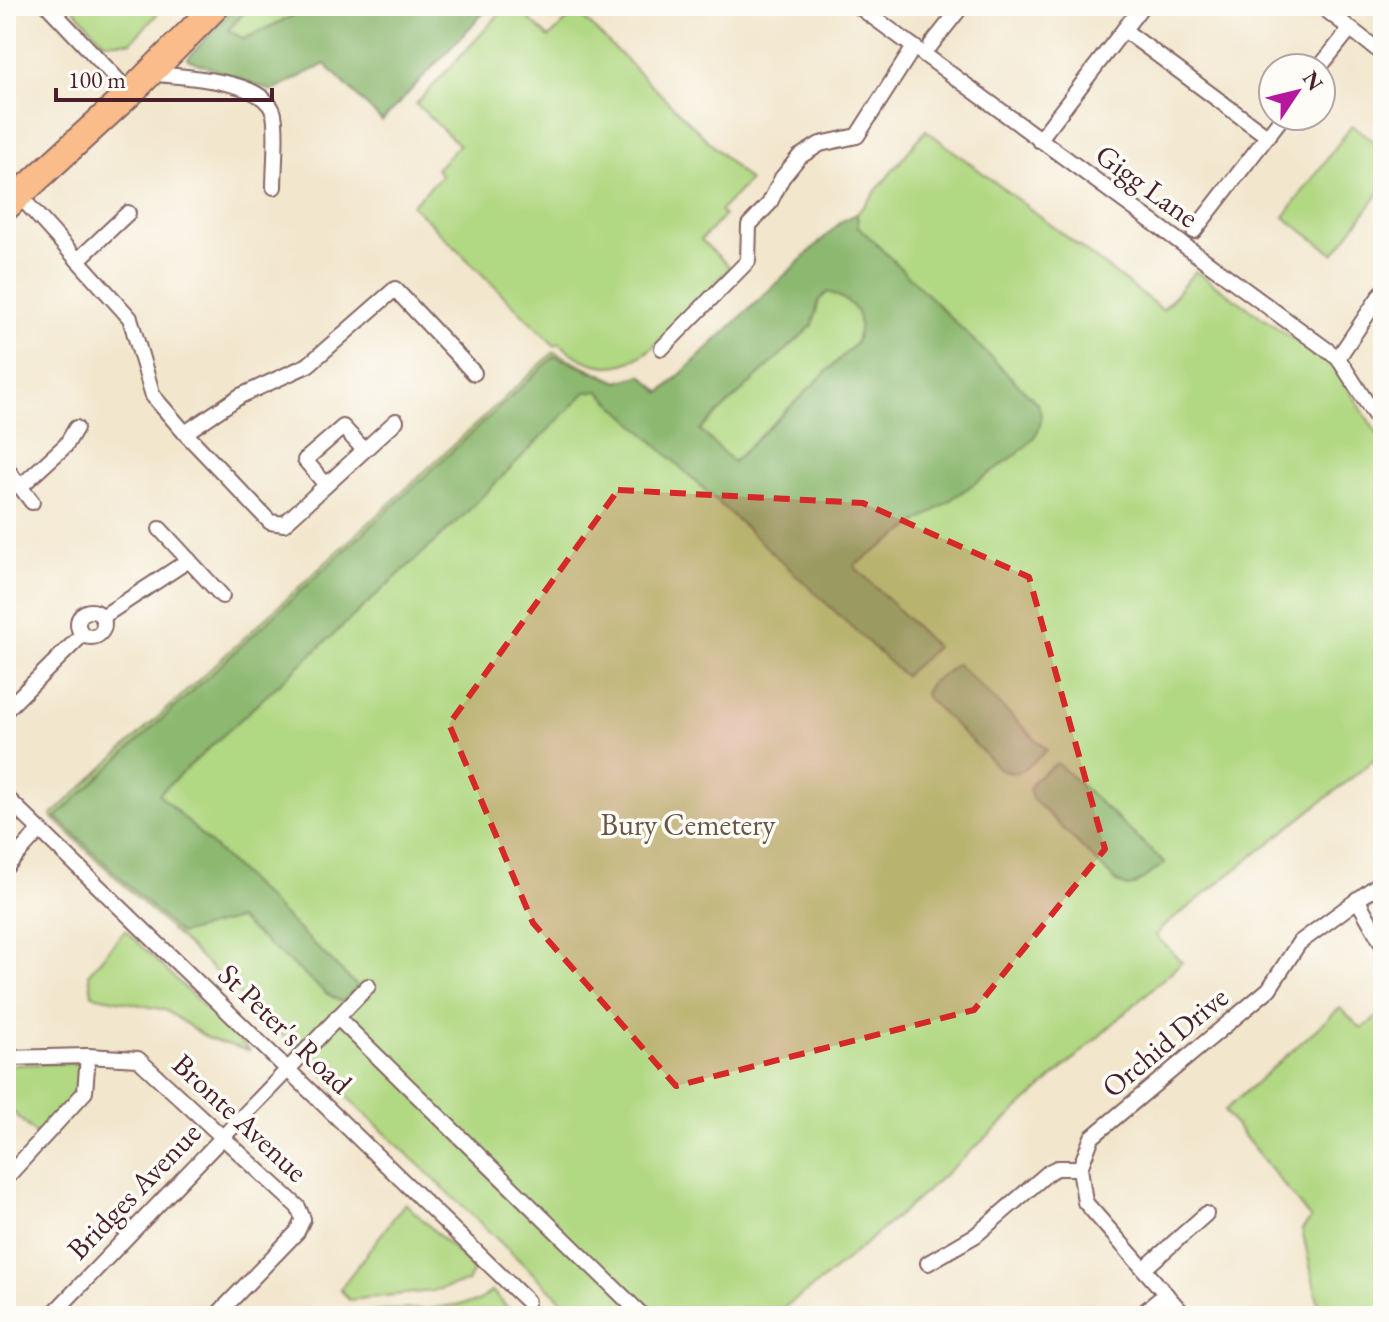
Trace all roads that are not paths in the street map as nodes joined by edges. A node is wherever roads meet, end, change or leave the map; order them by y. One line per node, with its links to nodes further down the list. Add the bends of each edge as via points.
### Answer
1 (48, 6): 14 (street)
2 (216, 6): 13 (highway)
3 (858, 6): 10 (street, Gigg Lane)
4 (962, 6): 9 (street)
5 (1142, 6): 8 (street)
6 (1321, 6): 7 (street)
7 (1350, 29): 11 (street); 12 (street)
8 (1124, 30): 16 (street); 17 (street)
9 (931, 45)
10 (914, 47): 17 (street, Gigg Lane); 24 (street, via 857,136 820,144 799,157 749,225 748,261)
11 (1332, 52)
12 (1383, 54)
13 (151, 73): 14 (highway); 18 (street, via 243,87 264,98 275,113)
14 (130, 93): 19 (highway)
15 (1270, 132): 16 (street)
16 (1267, 136): 21 (street)
17 (1039, 140): 25 (street, Gigg Lane)
18 (274, 187)
19 (13, 201): 22 (street)
20 (128, 213): 22 (street)
21 (1194, 231)
22 (78, 260): 30 (street, via 130,318 153,396)
23 (1383, 291): 25 (street)
24 (662, 348)
25 (1338, 358): 29 (street, Gigg Lane)
26 (474, 373): 30 (street, via 395,289 308,365 240,396)
27 (396, 421): 31 (street)
28 (76, 428): 34 (street, via 66,445)
29 (1383, 428)
30 (185, 433): 33 (street, via 270,522 284,524)
31 (364, 450): 33 (street); 33 (street, via 343,427 305,460)
32 (6, 468): 34 (street)
33 (326, 485)
34 (20, 487): 35 (street)
35 (32, 502)
36 (160, 529): 37 (street)
37 (189, 560): 38 (street); 39 (street, via 102,617 100,634 83,634)
38 (222, 596)
39 (6, 710)
40 (6, 797): 41 (street, St Peter's Road)
41 (40, 830): 42 (street); 50 (street, St Peter's Road)
42 (6, 867)
43 (1383, 881): 44 (street, Orchid Drive)
44 (1357, 899): 45 (street); 52 (street, Orchid Drive, via 1299,943 1269,989 1092,1137)
45 (1383, 945)
46 (368, 986): 47 (street, Bridges Avenue)
47 (337, 1017): 50 (street, Bridges Avenue); 61 (street)
48 (88, 1056): 49 (street, Bronte Avenue); 51 (street, Bronte Avenue, via 138,1059); 53 (street, via 85,1092)
49 (6, 1058)
50 (287, 1067): 51 (street, Bridges Avenue); 58 (street, St Peter's Road)
51 (222, 1136): 59 (street, Bridges Avenue); 60 (street, Bronte Avenue, via 288,1196 303,1219 297,1232)
52 (1080, 1168): 55 (street, via 1049,1172 976,1235); 56 (street, via 1085,1202)
53 (6, 1178)
54 (1206, 1214): 56 (street)
55 (928, 1263)
56 (1144, 1269): 57 (street)
57 (1166, 1294): 62 (street); 63 (street)
58 (527, 1301)
59 (51, 1316)
60 (216, 1316)
61 (643, 1316)
62 (1139, 1316)
63 (1185, 1316)

